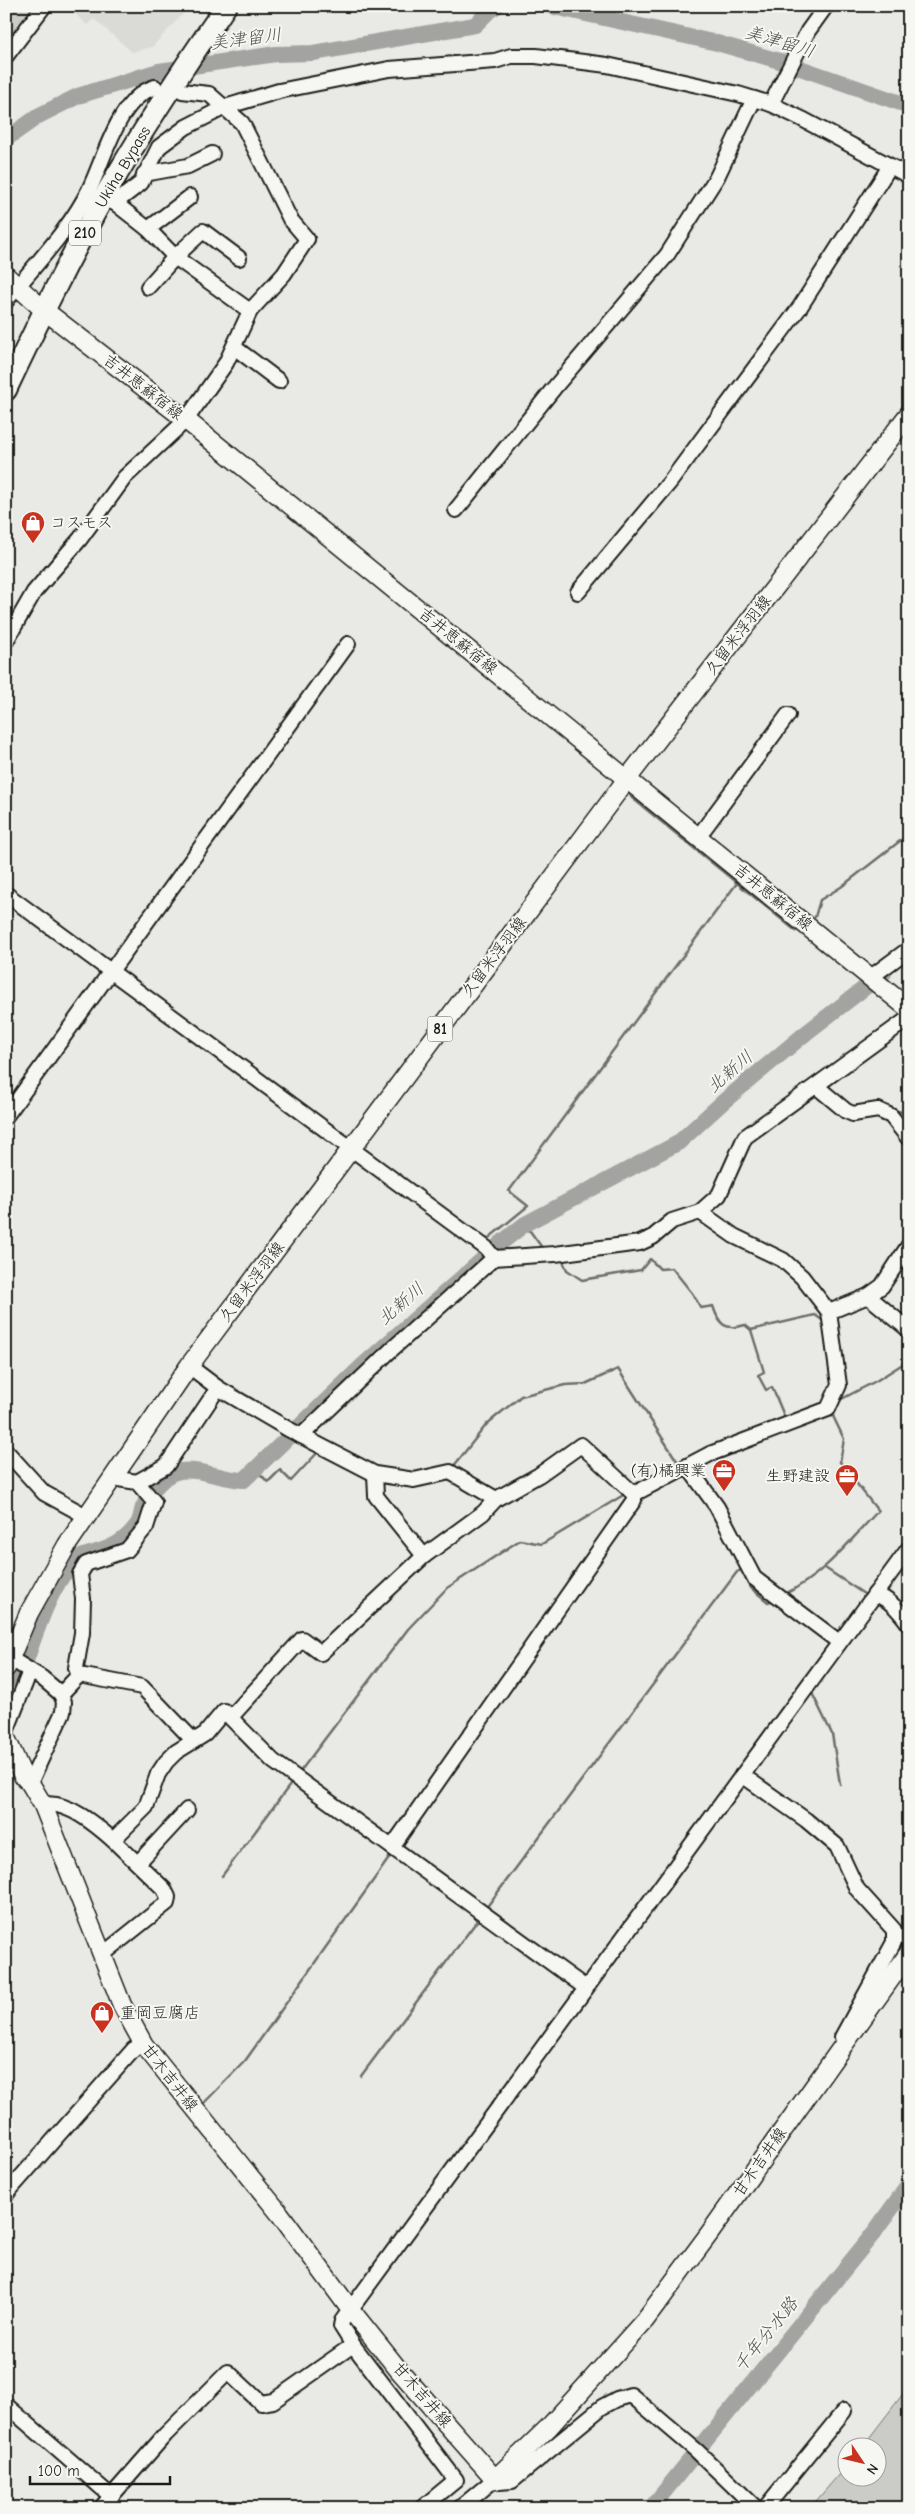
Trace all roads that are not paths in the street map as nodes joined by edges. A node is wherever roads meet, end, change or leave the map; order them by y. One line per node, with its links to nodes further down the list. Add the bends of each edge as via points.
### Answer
1 (44, 6): 4 (street)
2 (226, 6): 6 (highway, Ukiha Bypass / 210, via 197,49)
3 (826, 6): 8 (street, via 808,31)
4 (6, 56)
5 (155, 87): 19 (street, via 144,90 127,107 76,214)
6 (178, 88): 9 (street, via 209,94); 15 (highway, Ukiha Bypass / 210, via 138,139)
7 (754, 99): 8 (street); 9 (street, via 608,65 511,56 495,61 389,69 279,91); 29 (street, via 717,177 667,255)
8 (771, 104): 11 (street)
9 (225, 107): 12 (street, via 186,127 159,147); 23 (street, via 242,124 290,218 307,238 284,274)
10 (212, 154): 12 (street, via 188,166)
11 (890, 166): 13 (street); 30 (street, via 800,308 670,482)
12 (144, 174): 15 (street, via 141,183)
13 (909, 176)
14 (190, 197): 16 (street)
15 (109, 201): 16 (street); 22 (highway, Ukiha Bypass / 210)
16 (148, 229): 17 (street)
17 (175, 257): 18 (street, via 203,232); 20 (street); 23 (street)
18 (239, 258)
19 (12, 281): 21 (street); 22 (main road, 吉井恵蘇宿線)
20 (148, 287)
21 (6, 301)
22 (44, 310): 26 (highway, Ukiha Bypass / 210); 28 (main road, 吉井恵蘇宿線)
23 (250, 311): 24 (street)
24 (234, 347): 25 (street); 28 (street)
25 (279, 381)
26 (6, 390)
27 (909, 414): 34 (main road, 久留米浮羽線 / 81)
28 (186, 420): 31 (street, via 126,477 80,539 34,592); 34 (main road, 吉井恵蘇宿線)
29 (456, 510)
30 (578, 592)
31 (6, 642)
32 (348, 644): 38 (street)
33 (788, 715): 35 (street)
34 (626, 779): 35 (main road, 吉井恵蘇宿線); 45 (main road, 久留米浮羽線 / 81)
35 (698, 837): 39 (main road, 吉井恵蘇宿線)
36 (6, 894): 38 (street)
37 (909, 949): 39 (street)
38 (112, 972): 43 (street); 45 (street)
39 (875, 981): 40 (main road, 吉井恵蘇宿線)
40 (909, 1009)
41 (909, 1018): 42 (street)
42 (816, 1086): 44 (street, via 853,1114 878,1110 891,1116); 46 (street, via 745,1137 719,1195)
43 (6, 1116)
44 (909, 1138)
45 (351, 1148): 48 (street); 52 (main road, 久留米浮羽線 / 81)
46 (700, 1212): 48 (street, via 672,1221 640,1243 555,1254); 50 (street, via 734,1236 783,1260 802,1277)
47 (909, 1245): 49 (street, via 882,1286)
48 (491, 1254): 54 (street, via 391,1350)
49 (868, 1296): 50 (street); 51 (street)
50 (829, 1312): 56 (street, via 839,1385 831,1404 710,1454)
51 (909, 1330)
52 (189, 1366): 53 (street); 58 (main road, 久留米浮羽線 / 81)
53 (218, 1388): 54 (street); 59 (street, via 166,1466)
54 (295, 1433): 57 (street)
55 (6, 1451): 62 (street, via 44,1494)
56 (684, 1469): 60 (street); 67 (street, via 717,1507 754,1578)
57 (375, 1477): 61 (street, via 414,1480 450,1472); 64 (street, via 376,1496)
58 (112, 1478): 59 (street); 62 (main road, 久留米浮羽線 / 81)
59 (145, 1490): 70 (street, via 154,1502 146,1527 127,1550 86,1564 80,1574 83,1599 76,1668)
60 (632, 1491): 61 (street, via 581,1445); 80 (street, via 634,1500)
61 (496, 1499): 64 (street, via 483,1513)
62 (86, 1516): 68 (main road, 久留米浮羽線 / 81, via 30,1613)
63 (909, 1548): 65 (street)
64 (424, 1556): 72 (street, via 321,1652 302,1638)
65 (875, 1594): 66 (street, via 898,1608); 67 (street)
66 (909, 1624)
67 (839, 1642): 75 (street)
68 (12, 1663): 69 (street)
69 (30, 1671): 71 (street); 73 (street)
70 (79, 1675): 71 (street); 74 (street, via 142,1687)
71 (61, 1694): 76 (street, via 64,1702 62,1712)
72 (231, 1717): 74 (street, via 224,1711 205,1734); 80 (street, via 273,1761)
73 (6, 1739): 76 (main road, 甘木吉井線, via 23,1776)
74 (194, 1740): 79 (street, via 166,1762 146,1807)
75 (742, 1775): 84 (street); 86 (street, via 837,1846 858,1889 894,1930 894,1942 836,2046)
76 (30, 1783): 77 (main road, 甘木吉井線)
77 (43, 1804): 79 (street, via 80,1814); 83 (main road, 甘木吉井線)
78 (187, 1810): 81 (street)
79 (113, 1840): 81 (street)
80 (392, 1847): 84 (street)
81 (138, 1863): 83 (street, via 164,1889 167,1903)
82 (909, 1953): 86 (main road, 甘木吉井線)
83 (102, 1955): 85 (main road, 甘木吉井線, via 122,2005)
84 (586, 1988): 88 (street)
85 (144, 2045): 87 (street, via 134,2049); 88 (main road, 甘木吉井線, via 280,2214)
86 (838, 2052): 92 (main road, 甘木吉井線, via 645,2320 549,2427)
87 (6, 2194)
88 (350, 2309): 89 (street, via 341,2326); 92 (main road, 甘木吉井線)
89 (353, 2345): 93 (street, via 274,2402 261,2403 228,2372 165,2435); 94 (street, via 456,2480)
90 (6, 2404): 93 (street)
91 (844, 2411): 97 (street)
92 (495, 2479): 95 (street); 96 (street, via 499,2482 512,2481 602,2407 617,2398 631,2395 697,2451)
93 (106, 2504)
94 (422, 2508)
95 (460, 2508)
96 (756, 2508)
97 (765, 2508)

